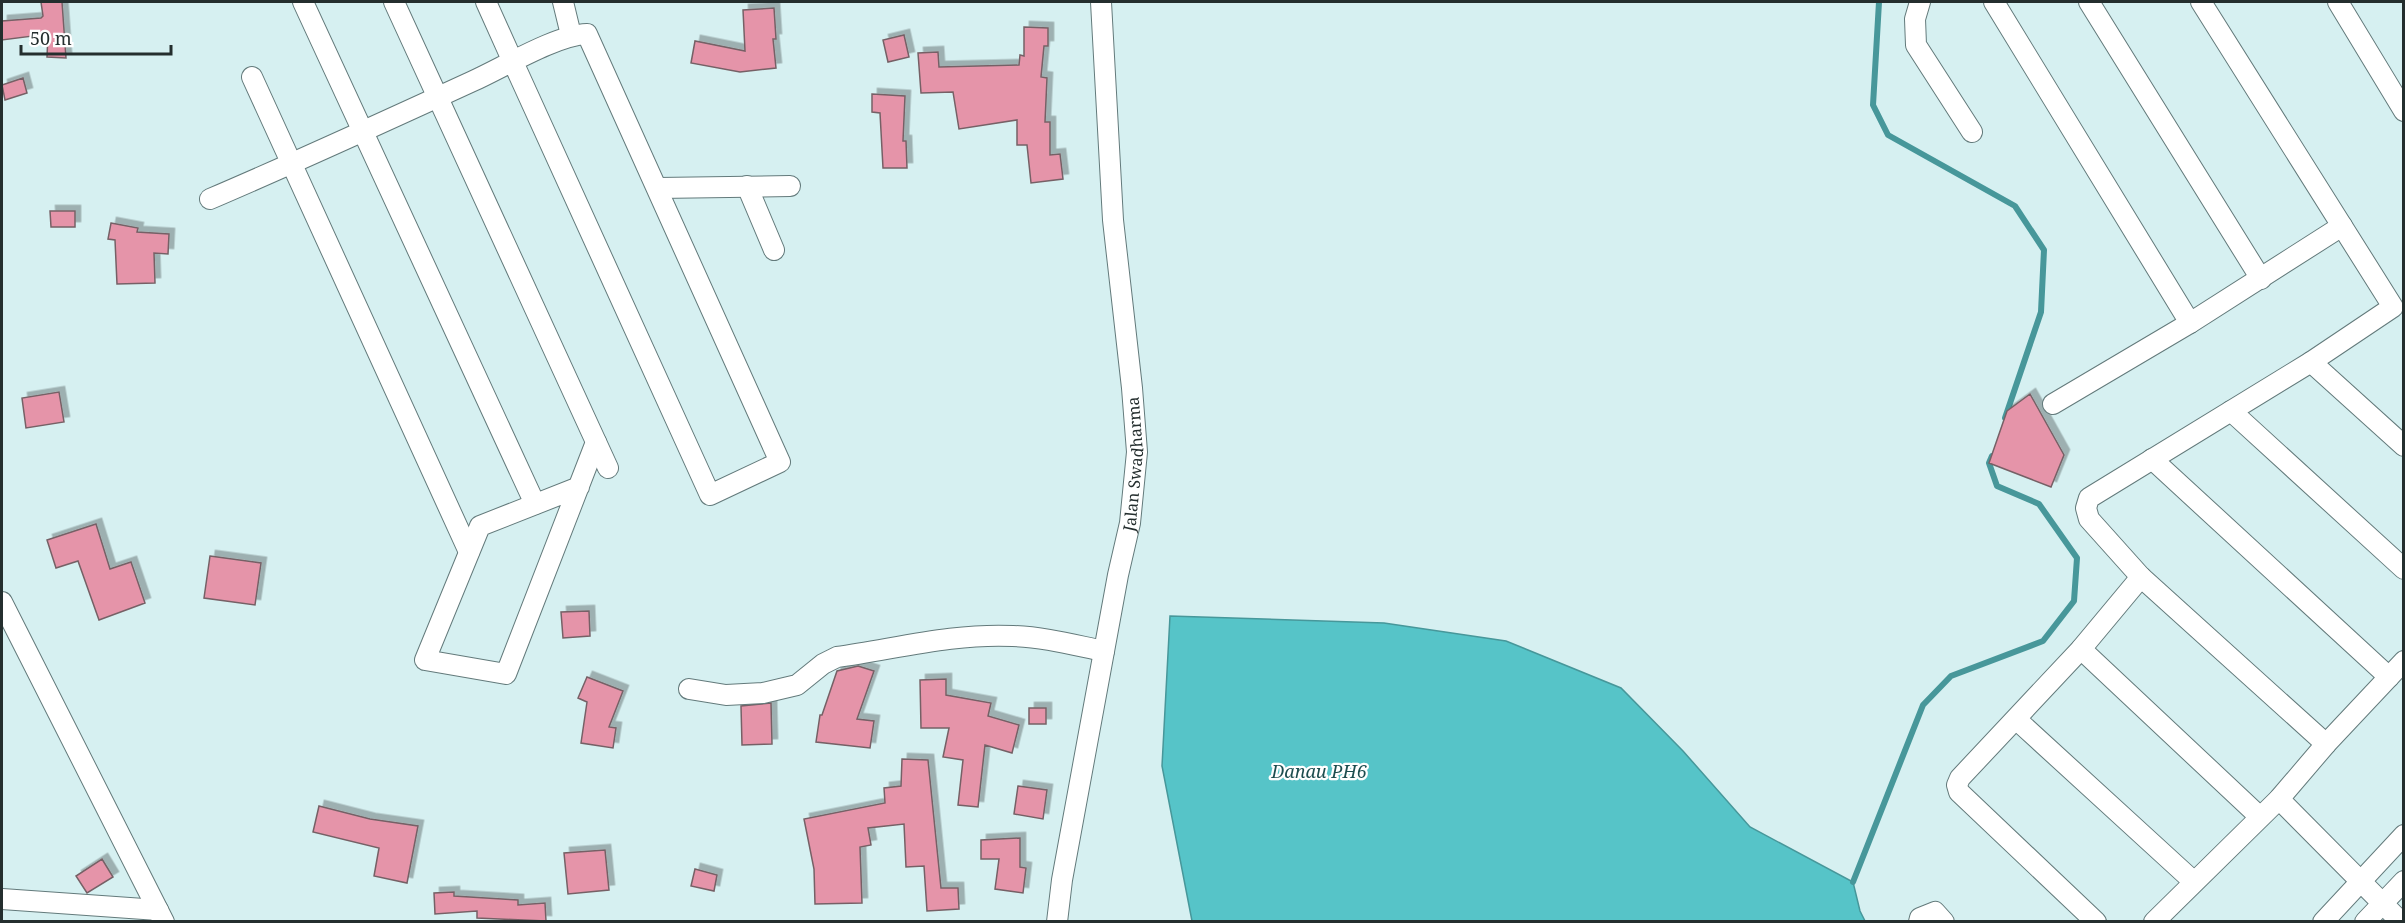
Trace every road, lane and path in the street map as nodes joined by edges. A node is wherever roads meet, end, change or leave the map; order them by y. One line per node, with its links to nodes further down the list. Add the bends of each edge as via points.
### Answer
1 (303, 2): 17 (street)
2 (394, 2): 15 (street)
3 (486, 2): 12 (street)
4 (563, 2): 11 (street)
5 (1101, 2): 43 (street, Jalan Swadharma, via 1113,220 1137,452 1130,523)
6 (1920, 2): 18 (street, via 1915,19 1916,45)
7 (1994, 2): 28 (street)
8 (2089, 2): 26 (street)
9 (2201, 2): 24 (street)
10 (2338, 2): 14 (street)
11 (571, 35): 12 (street); 22 (street, via 587,34)
12 (513, 62): 15 (street); 22 (street, via 710,495 780,462)
13 (252, 77): 19 (street)
14 (2398, 90): 16 (street)
15 (438, 97): 17 (street); 32 (street)
16 (2403, 111)
17 (363, 131): 19 (street); 37 (street)
18 (1972, 132)
19 (291, 165): 23 (street); 38 (street)
20 (747, 186): 21 (street); 22 (street); 25 (street)
21 (790, 186)
22 (658, 188)
23 (210, 199)
24 (2342, 226): 26 (street); 27 (street)
25 (774, 250)
26 (2261, 279): 28 (street)
27 (2398, 312): 29 (street)
28 (2190, 323): 30 (street)
29 (2311, 362): 31 (street); 33 (street)
30 (2053, 404)
31 (2231, 411): 34 (street); 39 (street)
32 (596, 442): 35 (street); 36 (street)
33 (2403, 446)
34 (2152, 459): 40 (street, via 2089,498 2086,508 2089,519); 45 (street)
35 (608, 468)
36 (579, 487): 37 (street); 38 (street, via 506,674 425,660)
37 (535, 504): 38 (street, via 480,526)
38 (469, 552)
39 (2403, 569)
40 (2141, 576): 42 (street); 48 (street)
41 (2, 602): 57 (street)
42 (2081, 649): 47 (street); 50 (street)
43 (1104, 651): 46 (street, via 1033,637 955,638 837,657 797,685 764,693 726,695); 58 (street, Jalan Swadharma)
44 (2403, 661): 45 (street)
45 (2389, 676): 48 (street)
46 (689, 689)
47 (2017, 720): 53 (street); 61 (street, via 1956,785)
48 (2326, 744): 49 (street)
49 (2279, 799): 50 (street); 52 (street)
50 (2260, 817): 53 (street)
51 (2403, 835): 52 (street)
52 (2360, 880): 56 (street); 63 (street)
53 (2193, 881): 62 (street)
54 (2403, 881): 56 (street)
55 (2, 899): 57 (street)
56 (2382, 904): 64 (street); 65 (street)
57 (161, 916)
58 (1057, 921)
59 (1919, 921): 60 (street, via 1935,912)
60 (1944, 921)
61 (2096, 921)
62 (2154, 921)
63 (2323, 921)
64 (2365, 921)
65 (2401, 921)

